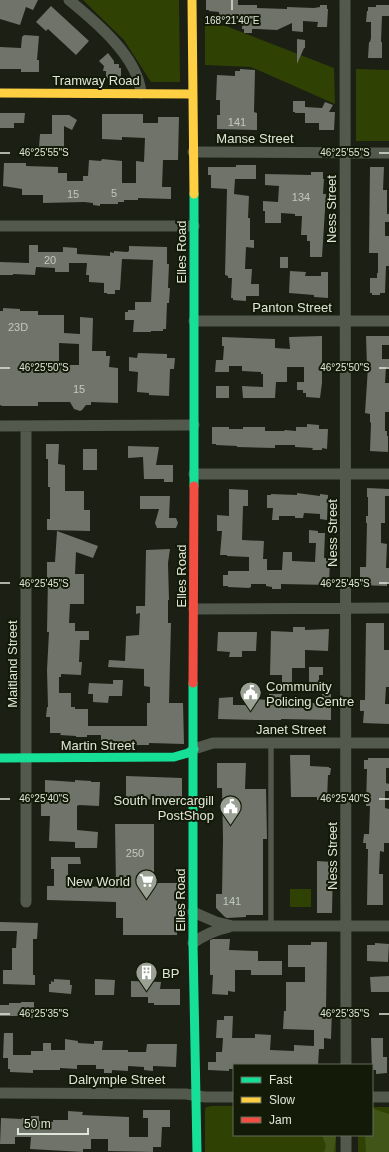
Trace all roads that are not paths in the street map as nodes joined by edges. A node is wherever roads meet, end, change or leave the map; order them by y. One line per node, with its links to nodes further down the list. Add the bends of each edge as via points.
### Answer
1 (69, 0): 5 (street, via 102,28 130,62 139,81)
2 (192, 0): 6 (main road, Elles Road)
3 (345, 0): 8 (street, Ness Street)
4 (0, 93): 5 (main road, Tramway Road)
5 (141, 93): 6 (main road, Tramway Road)
6 (192, 94): 7 (main road, Elles Road)
7 (194, 152): 8 (street, Manse Street); 11 (main road, Elles Road)
8 (345, 153): 9 (street, Manse Street); 13 (street, Ness Street)
9 (389, 153)
10 (0, 226): 11 (street)
11 (194, 226): 12 (main road, Elles Road)
12 (194, 321): 13 (street, Panton Street); 15 (main road, Elles Road)
13 (346, 321): 14 (street, Panton Street); 19 (street, Ness Street)
14 (389, 321)
15 (194, 425): 17 (street); 18 (main road, Elles Road)
16 (0, 426): 17 (street)
17 (26, 426): 29 (street, Maitland Street)
18 (194, 474): 19 (street); 23 (main road, Elles Road)
19 (346, 474): 20 (street); 21 (street, Ness Street)
20 (389, 474)
21 (346, 608): 22 (street); 23 (street); 25 (street, Ness Street)
22 (389, 608)
23 (194, 609): 27 (main road, Elles Road)
24 (271, 743): 25 (street, Janet Street); 27 (street, Janet Street, via 213,743); 34 (lane)
25 (346, 743): 26 (street, Janet Street); 32 (street, Ness Street)
26 (389, 743)
27 (194, 750): 29 (main road, Martin Street, via 174,757); 31 (main road, Elles Road)
28 (0, 758): 29 (main road, Martin Street)
29 (26, 758): 30 (street, Maitland Street)
30 (26, 902)
31 (194, 912): 33 (street); 36 (main road, Elles Road)
32 (346, 925): 34 (street); 35 (street); 37 (street, Ness Street)
33 (233, 926): 34 (street); 36 (street, via 203,935)
34 (271, 926)
35 (389, 926)
36 (193, 943): 39 (main road, Elles Road)
37 (346, 1064)
38 (0, 1093): 39 (street, Dalrymple Street)
39 (195, 1096): 40 (street, Dalrymple Street); 44 (main road, Elles Road)
40 (233, 1097)
41 (373, 1097): 42 (street)
42 (389, 1097)
43 (346, 1136): 45 (street)
44 (196, 1152)
45 (346, 1152)

